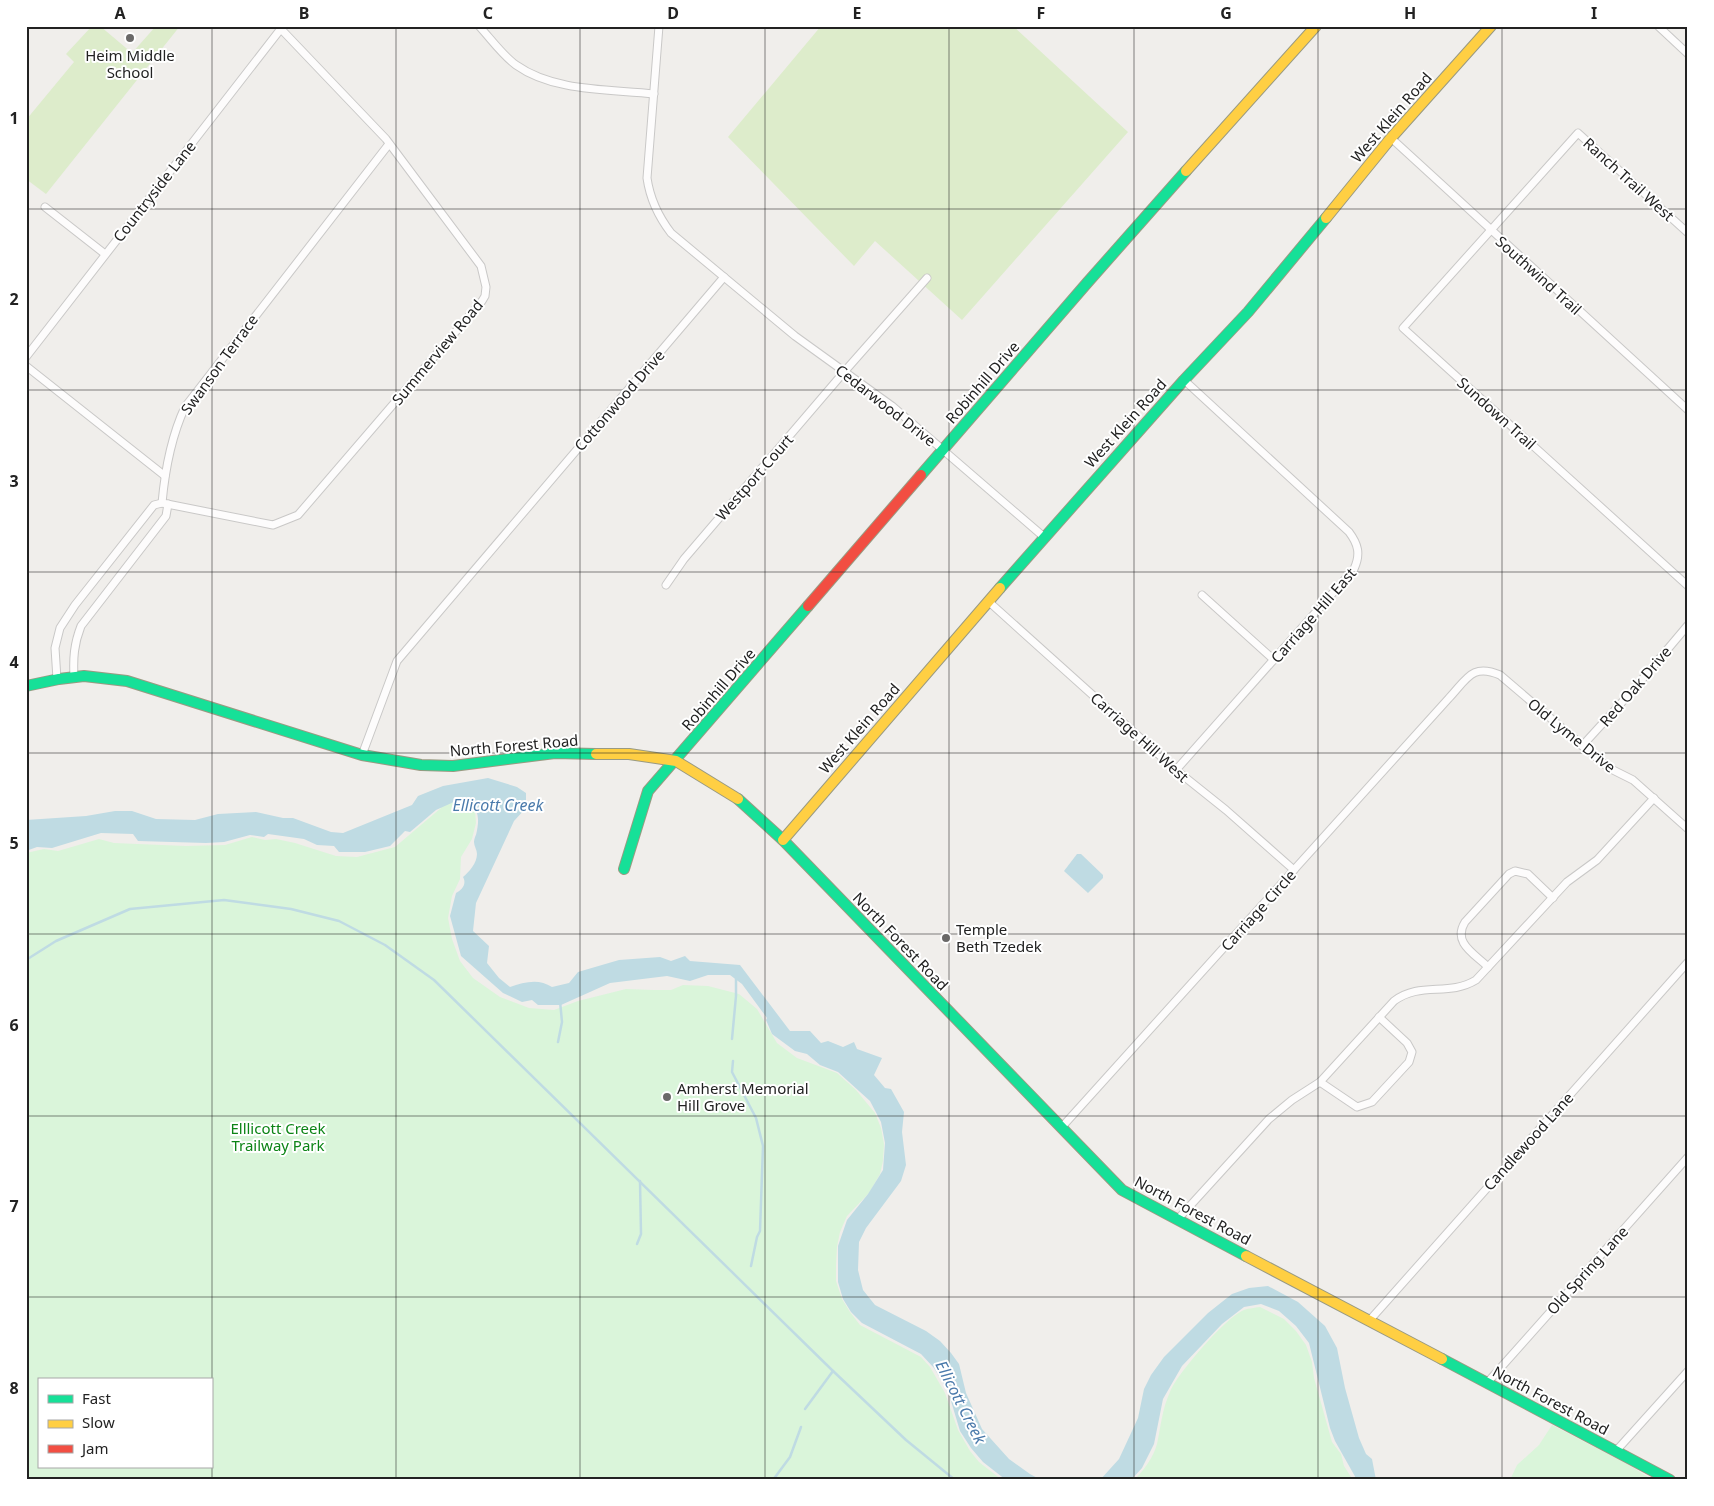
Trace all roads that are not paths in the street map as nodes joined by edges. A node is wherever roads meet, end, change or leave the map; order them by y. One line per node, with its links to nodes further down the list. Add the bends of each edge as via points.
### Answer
1 (479, 26): 8 (street, via 514,64 546,81)
2 (659, 26): 8 (street)
3 (1316, 26): 22 (street, Robinhill Drive)
4 (1491, 26): 9 (street, West Klein Road)
5 (1658, 26): 7 (street)
6 (282, 28): 10 (street, Summerview Road); 14 (street, Countryside Lane)
7 (1688, 54)
8 (654, 94): 15 (street, via 648,165 652,201 671,233)
9 (1391, 138): 12 (street, Southwind Trail); 20 (street, West Klein Road, via 1248,312)
10 (389, 144): 23 (street, Swanson Terrace, via 185,407 176,426); 24 (street, Summerview Road, via 481,266 486,287 482,301 298,515 273,525)
11 (44, 207): 14 (street)
12 (1490, 230): 13 (street, Ranch Trail West, via 1578,133); 21 (street, Southwind Trail); 27 (street, Sundown Trail, via 1403,328)
13 (1688, 233)
14 (105, 254): 17 (street, Countryside Lane)
15 (724, 277): 19 (street, Cedarwood Drive); 37 (street, Cottonwood Drive, via 397,661)
16 (928, 278): 19 (street, Westport Court)
17 (26, 356)
18 (26, 366): 23 (street)
19 (844, 372): 22 (street, Cedarwood Drive, via 892,406); 26 (street, Westport Court, via 684,559)
20 (1184, 380): 25 (street, West Klein Road); 31 (street, Carriage Hill East, via 1349,532 1358,546 1354,569)
21 (1688, 410)
22 (943, 450): 25 (street, Cedarwood Drive); 38 (street, Robinhill Drive)
23 (165, 476): 24 (street, Swanson Terrace)
24 (165, 503): 32 (street, Swanson Terrace, via 166,516 81,626 75,640); 33 (street, via 154,506 60,628 55,648)
25 (1044, 537): 29 (street, West Klein Road)
26 (666, 585)
27 (1688, 586)
28 (1202, 595): 31 (street)
29 (988, 601): 39 (street, Carriage Hill West); 42 (street, West Klein Road)
30 (1688, 625): 36 (street, Red Oak Drive)
31 (1274, 660): 39 (street, Carriage Hill East)
32 (74, 677): 33 (street, North Forest Road); 37 (street, North Forest Road, via 127,681)
33 (57, 679): 34 (street, North Forest Road)
34 (26, 686)
35 (1454, 692): 36 (street, Old Lyme Drive, via 1477,670 1500,674); 44 (street, Carriage Circle)
36 (1582, 746): 40 (street, Old Lyme Drive)
37 (362, 755): 38 (street, North Forest Road, via 422,765 453,766 555,753 629,754)
38 (676, 761): 42 (street, North Forest Road, via 735,797); 43 (street, Robinhill Drive, via 648,791)
39 (1176, 770): 44 (street, Carriage Hill West)
40 (1654, 798): 41 (street, Old Lyme Drive); 45 (street, via 1598,860 1567,882)
41 (1688, 829)
42 (783, 840): 50 (street, North Forest Road)
43 (624, 869)
44 (1294, 870): 50 (street, Carriage Circle)
45 (1553, 898): 47 (street); 47 (street, via 1528,874 1514,871 1508,874 1461,929 1464,944)
46 (1688, 962): 53 (street, Candlewood Lane)
47 (1488, 967): 48 (street, via 1476,980 1463,986 1418,990 1402,995)
48 (1379, 1017): 49 (street); 49 (street, via 1407,1043 1412,1052 1409,1062 1372,1102 1363,1106 1357,1107 1346,1101)
49 (1320, 1082): 52 (street, via 1269,1119)
50 (1061, 1128): 52 (street, North Forest Road, via 1122,1190)
51 (1688, 1157): 55 (street, Old Spring Lane)
52 (1178, 1220): 53 (street, North Forest Road)
53 (1370, 1321): 55 (street, North Forest Road)
54 (1688, 1371): 56 (street)
55 (1487, 1383): 56 (street, North Forest Road)
56 (1616, 1451): 57 (street, North Forest Road)
57 (1670, 1480)

